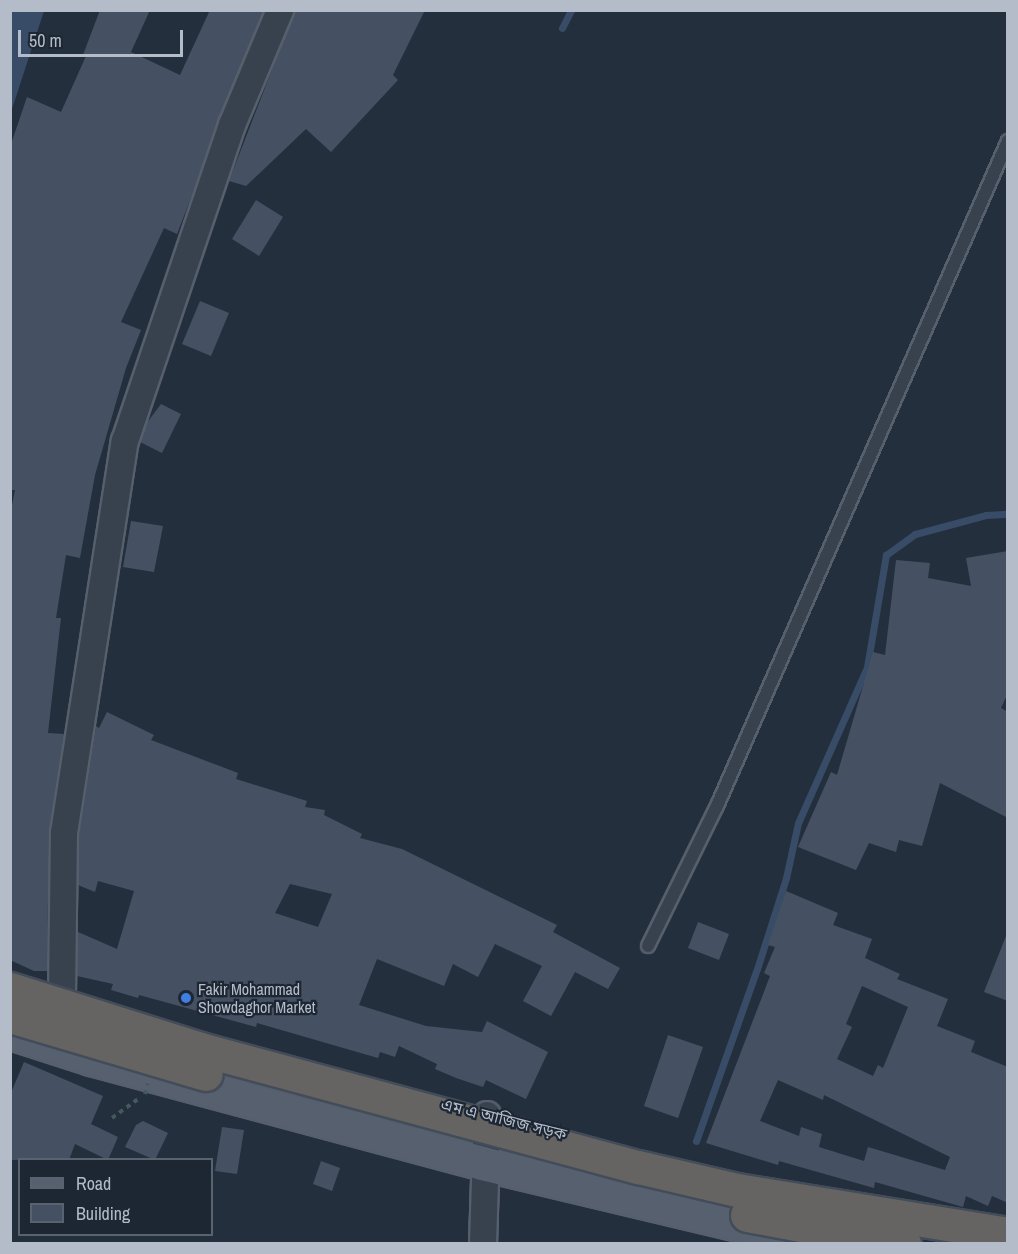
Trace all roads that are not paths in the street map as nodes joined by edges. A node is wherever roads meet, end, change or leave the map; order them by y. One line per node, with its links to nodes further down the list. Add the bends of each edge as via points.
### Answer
1 (280, 10): 6 (street, via 232,125 125,441 64,832)
2 (1008, 141): 3 (lane, via 717,806)
3 (648, 946)
4 (10, 973): 6 (main road, এম এ আজিজ সড়ক)
5 (10, 989): 12 (highway, bridge, via 200,1049 638,1167 737,1190)
6 (62, 994): 9 (main road, এম এ আজিজ সড়ক, via 207,1040)
7 (10, 1016): 15 (highway, bridge, via 185,1069 633,1188)
8 (10, 1032): 10 (main road, via 91,1058)
9 (487, 1115): 10 (street); 11 (main road, এম এ আজিজ সড়ক, via 743,1178)
10 (482, 1163): 13 (street); 14 (main road, via 729,1225)
11 (1008, 1222)
12 (1008, 1234)
13 (483, 1244)
14 (829, 1244)
15 (904, 1244)

